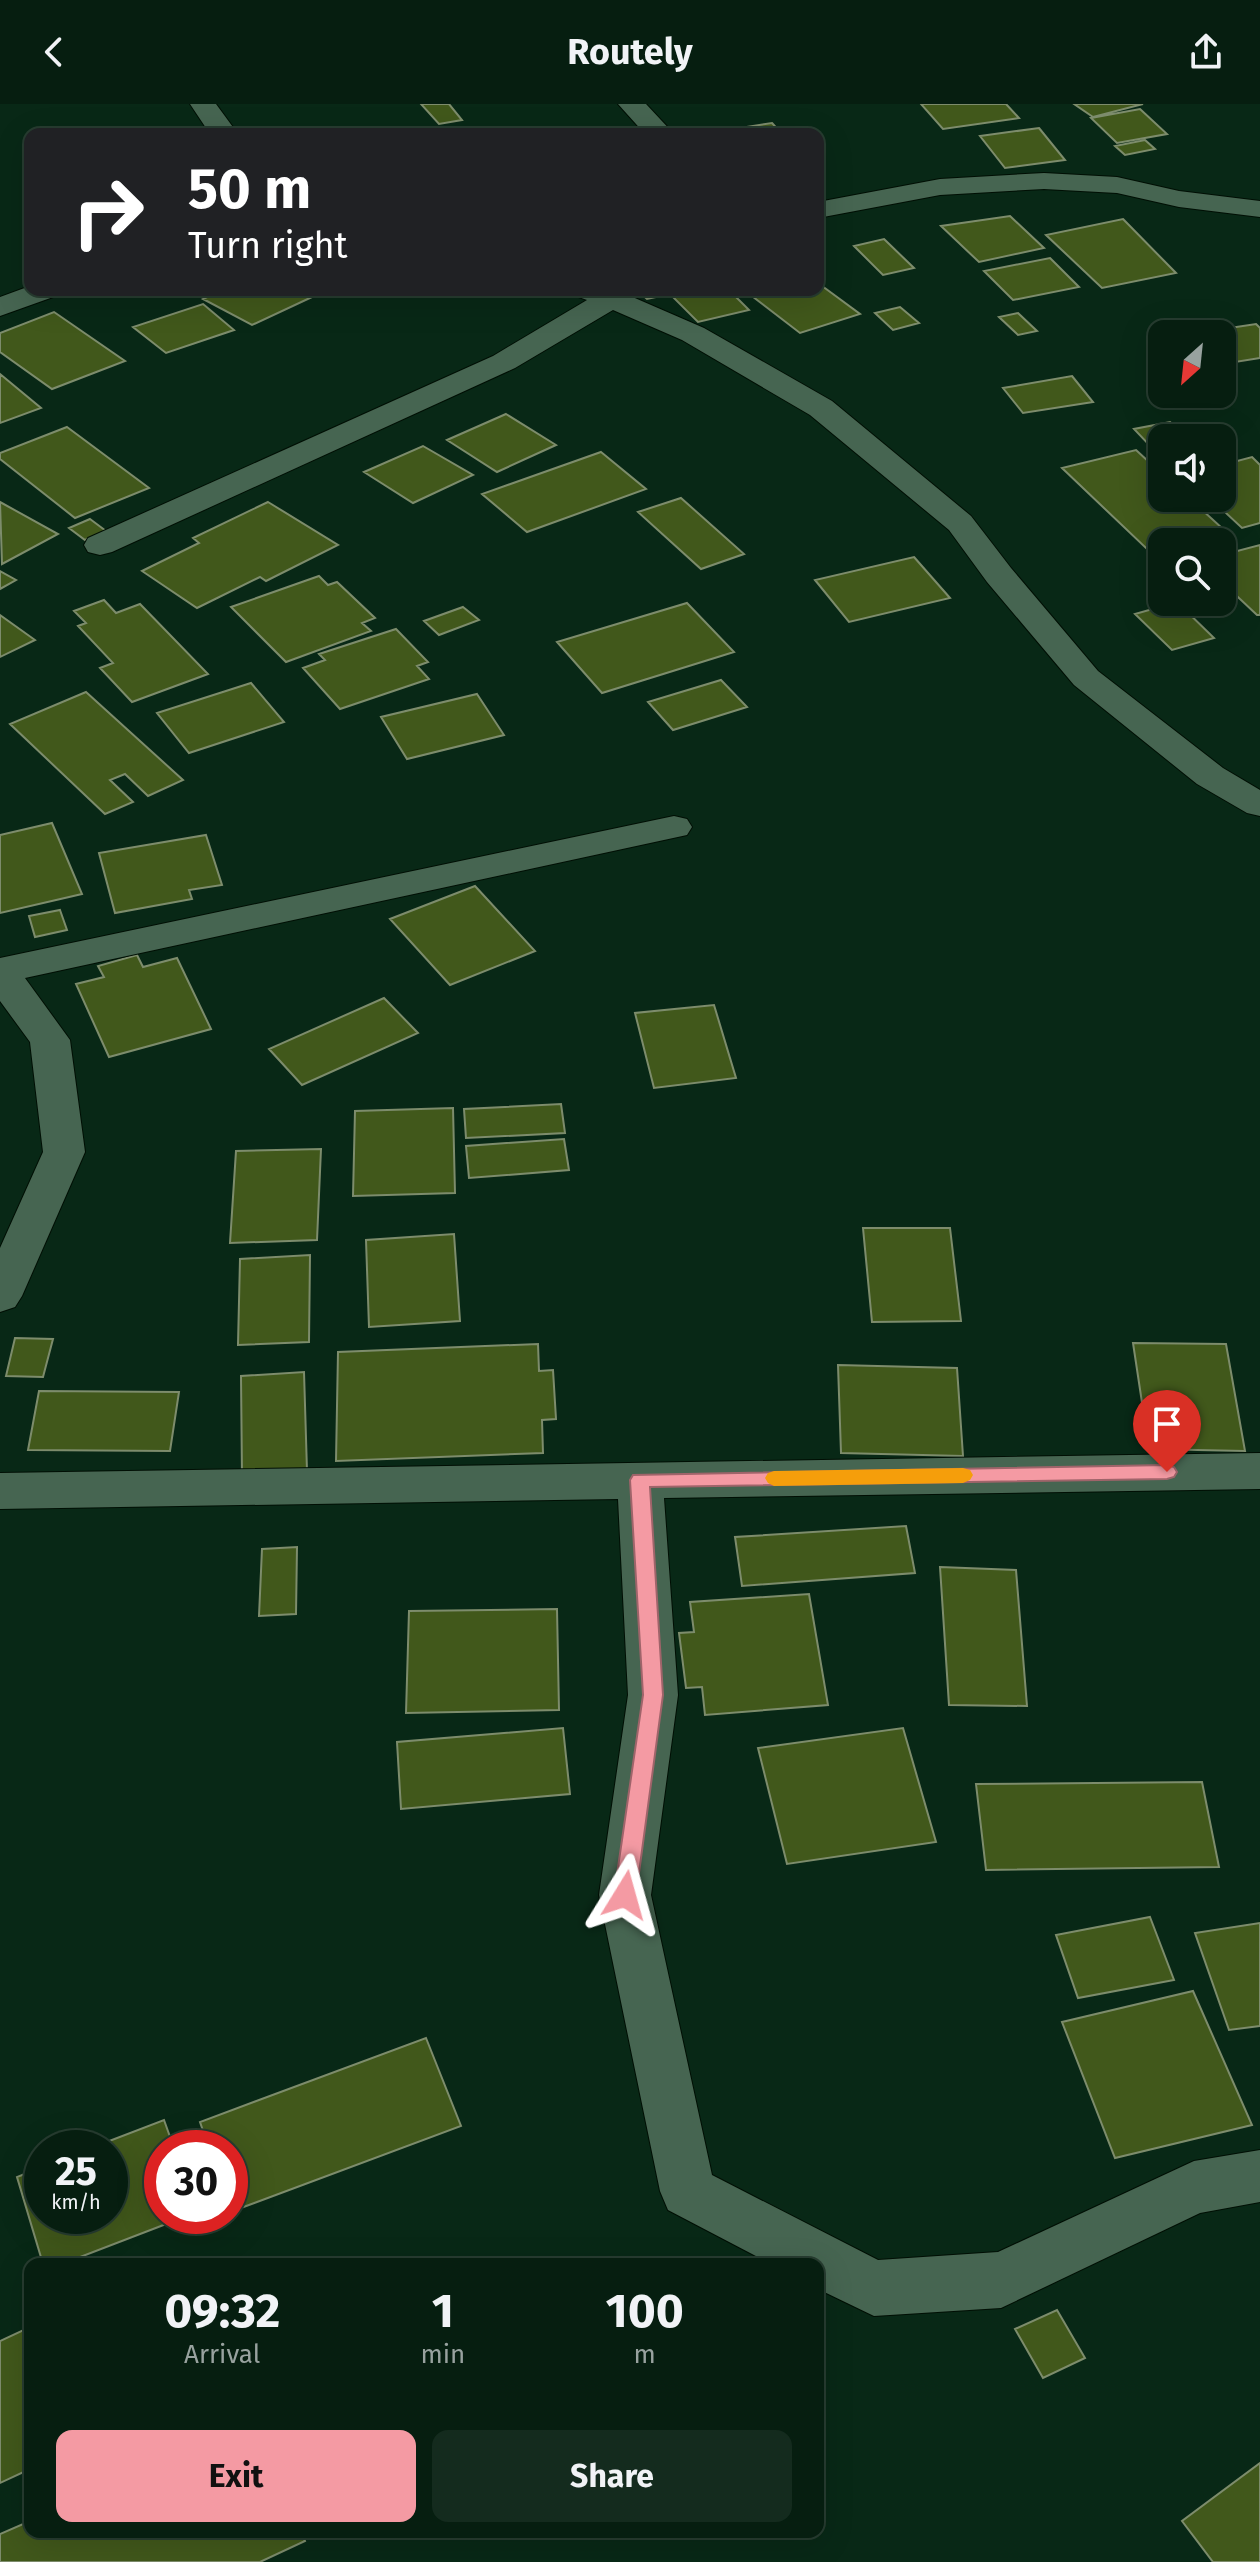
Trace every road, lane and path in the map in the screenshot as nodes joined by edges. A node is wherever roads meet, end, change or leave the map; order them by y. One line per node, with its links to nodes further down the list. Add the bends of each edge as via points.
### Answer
1 (203, 104): 3 (street)
2 (631, 104): 4 (street)
3 (220, 128)
4 (654, 128)
5 (824, 209): 6 (street, via 940,187 1044,181 1117,185)
6 (1260, 209)
7 (30, 296): 10 (street)
8 (590, 296): 11 (street, via 504,362)
9 (604, 296): 12 (street, via 693,334 821,408 863,439 960,523 1086,678 1210,776)
10 (0, 307)
11 (100, 545)
12 (1260, 805)
13 (674, 827): 14 (street)
14 (0, 972): 15 (street, via 50,1040 64,1152)
15 (4, 1276)
16 (1260, 1471): 17 (street)
17 (640, 1480): 18 (street); 20 (street, via 653,1695 625,1895 688,2191)
18 (0, 1491)
19 (1260, 2176): 21 (street, via 1194,2188 1001,2280 874,2288)
20 (816, 2258)
21 (824, 2262)

